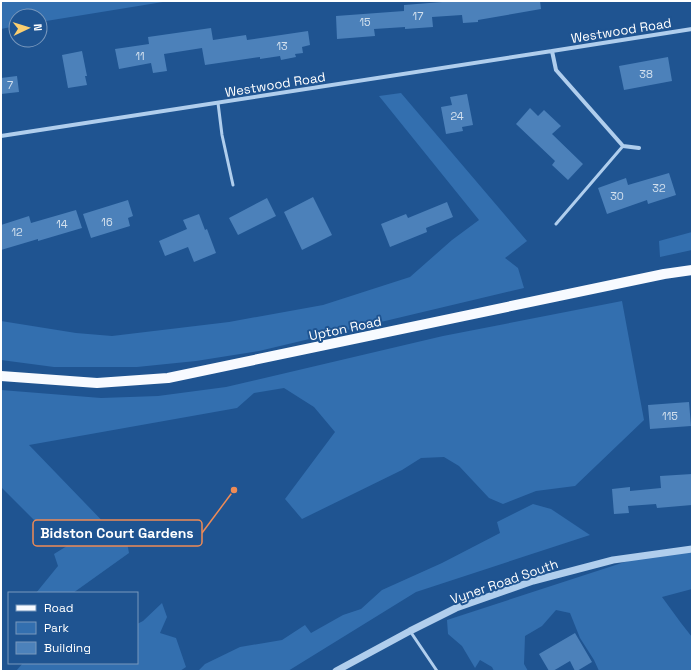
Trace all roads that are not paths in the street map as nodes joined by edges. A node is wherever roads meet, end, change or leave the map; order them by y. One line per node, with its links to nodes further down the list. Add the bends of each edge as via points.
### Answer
1 (692, 29): 2 (street, Westwood Road)
2 (552, 52): 3 (street, Westwood Road); 5 (street, via 556,70)
3 (218, 103): 4 (street, Westwood Road); 7 (lane)
4 (1, 136)
5 (623, 146): 6 (street); 8 (lane)
6 (639, 148)
7 (233, 185)
8 (556, 224)
9 (692, 270): 10 (main road, Upton Road, via 168,378 96,383)
10 (1, 376)
11 (692, 549): 12 (street, Vyner Road South, via 613,560 533,581 456,608)
12 (410, 631): 13 (street, Vyner Road South); 14 (lane)
13 (336, 671)
14 (438, 671)

